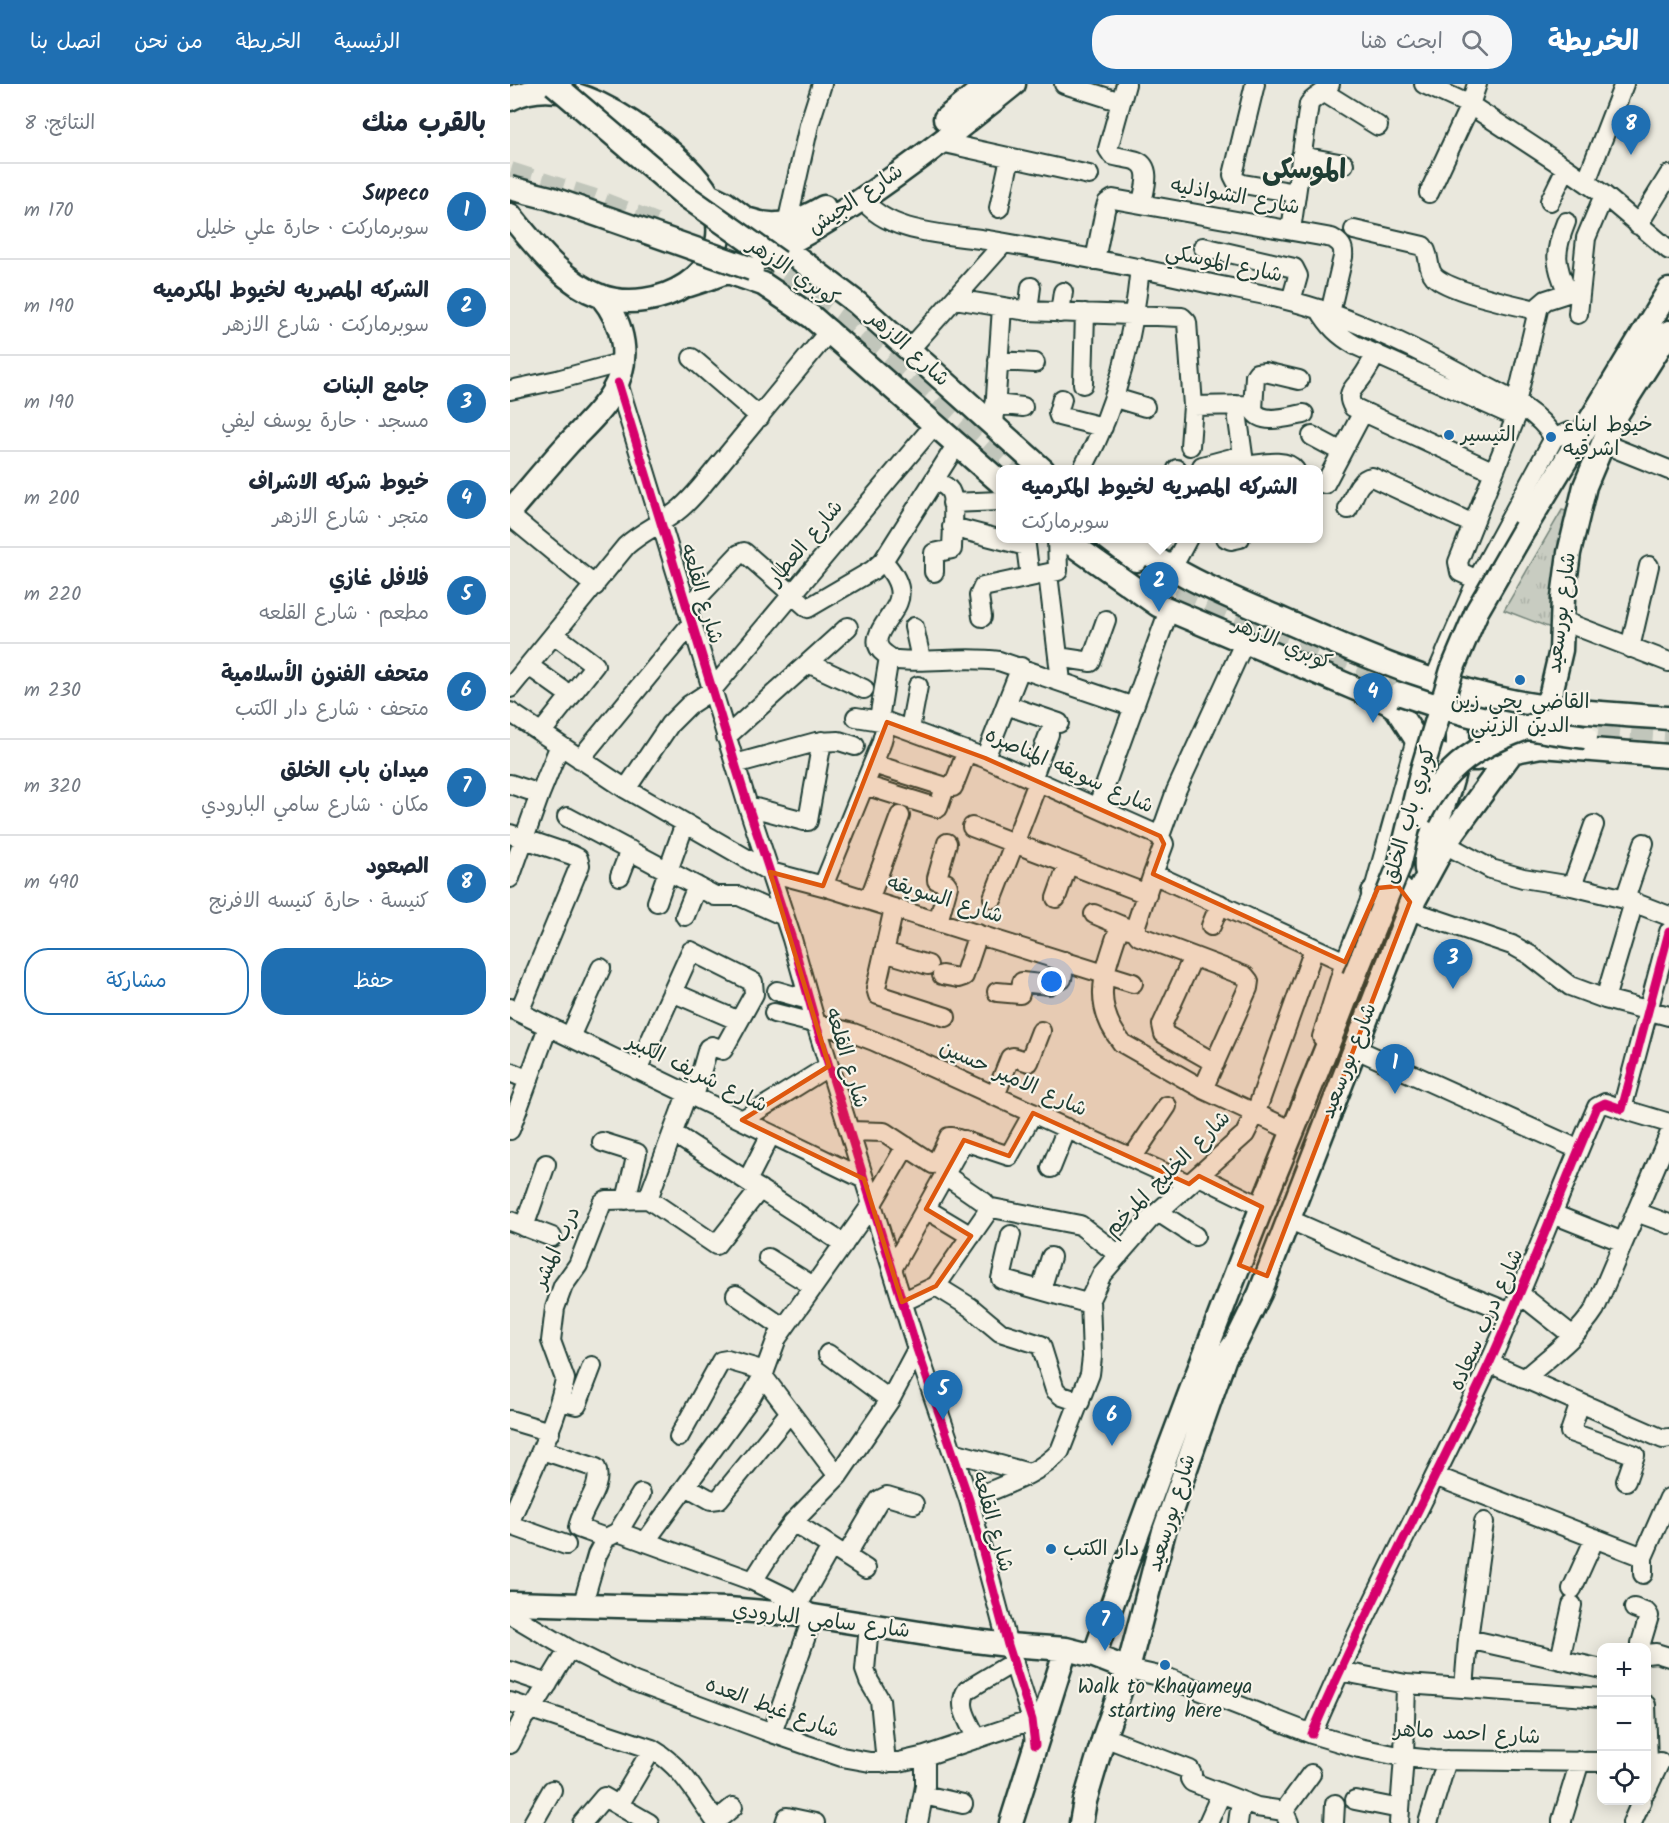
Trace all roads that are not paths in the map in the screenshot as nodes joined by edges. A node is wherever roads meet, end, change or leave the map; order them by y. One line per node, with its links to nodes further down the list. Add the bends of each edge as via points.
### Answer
1 (554, 84): 96 (main road, كوبري الازهر, bridge, via 683,194 865,324)
2 (822, 84): 37 (street)
3 (988, 84): 37 (main road, شارع الجيش, via 849,192)
4 (1014, 84): 17 (main road, شارع الجيش)
5 (1064, 84): 14 (street)
6 (1126, 84): 14 (street)
7 (1256, 84): 26 (street, via 1233,175 1243,184)
8 (1424, 84): 15 (street)
9 (1477, 84): 15 (street)
10 (1624, 84): 24 (street)
11 (573, 88): 13 (main road, via 537,87); 28 (main road, via 646,132)
12 (1328, 88): 16 (street); 18 (street, via 1309,104)
13 (510, 99)
14 (1120, 102): 32 (street, via 1108,149 1112,155 1143,165 1146,176)
15 (1470, 105): 21 (street); 27 (street)
16 (1378, 126)
17 (940, 142): 19 (street); 30 (main road, شارع الجيش)
18 (1301, 156): 20 (street); 26 (street)
19 (1010, 158): 22 (street); 33 (street)
20 (1344, 164)
21 (1566, 168): 24 (street); 31 (street)
22 (1089, 175)
23 (1669, 175): 38 (street)
24 (1586, 182): 29 (street)
25 (510, 188): 95 (main road, كوبري الازهر, bridge, via 550,198 741,265 789,288 839,324)
26 (1296, 194): 39 (street)
27 (1429, 194)
28 (709, 195): 35 (main road, شارع الازهر); 48 (main road, via 718,220 715,247 702,270)
29 (1604, 195): 38 (street); 51 (street, via 1586,238)
30 (862, 198): 41 (street, شارع الموسكي, via 878,215 899,225); 42 (main road, شارع الجيش)
31 (1550, 201)
32 (1142, 203): 39 (street, شارع الشواذليه); 45 (street, شارع الشواذليه, via 1113,199 1107,203)
33 (999, 208)
34 (510, 215): 53 (main road, via 548,259)
35 (744, 218): 37 (main road, شارع الجيش, via 765,224); 42 (main road, شارع الازهر)
36 (1566, 222): 51 (street, via 1558,242 1557,267)
37 (787, 224)
38 (1638, 225): 44 (street)
39 (1291, 230): 59 (street, شارع الشواذليه, via 1332,238 1344,249)
40 (1354, 230): 57 (street, via 1423,246 1432,273 1440,281)
41 (1004, 243): 45 (street, شارع الموسكي); 54 (street)
42 (783, 247): 47 (main road, شارع الجيش); 66 (main road, شارع الازهر, via 856,303)
43 (1203, 247): 55 (street, via 1294,268 1298,276)
44 (1669, 250)
45 (1095, 260): 46 (street, شارع الموسكي)
46 (1140, 268): 55 (street, شارع الموسكي); 62 (street)
47 (728, 272): 48 (main road, شارع الجيش); 64 (main road, شارع الازهر, via 763,284)
48 (681, 287): 53 (main road, via 667,296 645,301)
49 (1031, 287): 58 (street)
50 (1669, 290): 90 (main road, شارع بورسعيد)
51 (1574, 291): 57 (street, via 1546,300); 63 (street)
52 (1063, 292): 60 (street)
53 (601, 296): 71 (main road, via 619,326 624,348)
54 (955, 299): 56 (street); 66 (street)
55 (1291, 301): 59 (street, شارع الموسكي)
56 (1002, 307): 58 (street); 69 (street)
57 (1536, 310): 81 (street)
58 (1028, 311): 60 (street)
59 (1324, 311): 67 (street, via 1328,324 1340,336); 81 (street, شارع الموسكي, via 1393,339)
60 (1060, 313): 61 (street)
61 (1085, 313): 62 (street); 73 (street)
62 (1136, 314): 75 (street); 77 (street, via 1185,319)
63 (1578, 314)
64 (830, 330): 85 (street); 86 (main road, شارع الازهر)
65 (1669, 332): 90 (main road, شارع بورسعيد, via 1623,402)
66 (909, 351): 84 (main road, شارع الازهر)
67 (1376, 354): 81 (street); 82 (street, via 1351,390 1350,402)
68 (692, 358): 85 (street)
69 (998, 361): 70 (street); 84 (street)
70 (1035, 363)
71 (621, 372): 74 (street); 109 (main road, via 604,404); 111 (street, شارع القلعه)
72 (1299, 380): 76 (street, via 1257,373)
73 (1083, 384)
74 (510, 390)
75 (1115, 398): 79 (street); 87 (street)
76 (1244, 405): 77 (street); 83 (street, via 1255,414 1271,418); 94 (street)
77 (1192, 406): 92 (street)
78 (1023, 407): 84 (street)
79 (1145, 407)
80 (1067, 409): 87 (street)
81 (1518, 409): 89 (street, شارع الموسكي, via 1546,424); 102 (street)
82 (1363, 412): 93 (street); 102 (street)
83 (1304, 414)
84 (994, 415): 97 (main road, شارع الازهر)
85 (760, 417): 111 (street, via 688,501)
86 (935, 424): 91 (main road, شارع الازهر); 130 (street, شارع العطار)
87 (1103, 427): 98 (street)
88 (1312, 436): 93 (street)
89 (1554, 438): 90 (street, via 1569,432); 128 (street)
90 (1592, 439): 101 (street); 114 (main road, شارع بورسعيد); 135 (main road, شارع بورسعيد, via 1573,530)
91 (957, 444): 103 (main road, شارع الازهر); 104 (street)
92 (1190, 446)
93 (1342, 452): 105 (street)
94 (1244, 463): 99 (street); 100 (street)
95 (999, 465)
96 (1020, 465)
97 (1039, 465)
98 (1084, 465)
99 (1216, 465)
100 (1289, 465)
101 (1669, 470)
102 (1494, 471): 112 (street)
103 (996, 478)
104 (934, 481): 107 (street, via 949,490); 123 (street)
105 (1325, 484)
106 (996, 501): 107 (street)
107 (952, 503): 113 (street)
108 (1348, 509): 112 (street, via 1364,479 1372,477)
109 (510, 511)
110 (510, 516): 129 (street)
111 (660, 522): 129 (street, via 626,546); 132 (street, شارع القلعه)
112 (1473, 524): 128 (street, via 1457,565 1460,572)
113 (952, 527): 115 (street); 126 (street, via 952,549 934,553)
114 (1525, 528): 201 (main road, كوبري باب الخلق, bridge, via 1477,611 1452,670)
115 (996, 538)
116 (1014, 543): 127 (street, via 1026,546)
117 (1057, 543): 127 (street, via 1058,572)
118 (1070, 543): 131 (main road)
119 (1093, 543): 168 (main road, كوبري الازهر, bridge, via 1164,593 1447,710 1539,731)
120 (1114, 543): 163 (main road, كوبري الازهر, bridge, via 1170,582 1418,688 1541,719)
121 (1135, 543): 125 (main road)
122 (1185, 543): 125 (street)
123 (883, 561): 130 (street, via 810,608); 141 (street, via 894,572 899,587 899,602 879,633 882,652)
124 (1649, 566): 140 (street)
125 (1172, 568): 149 (main road, via 1320,636)
126 (934, 572)
127 (1039, 576): 133 (street, via 981,589); 142 (street)
128 (1477, 580): 149 (street)
129 (595, 586): 138 (street)
130 (792, 595): 132 (street, via 744,552); 153 (street, شارع العطار)
131 (1169, 610): 139 (main road); 156 (street)
132 (689, 616): 153 (street, شارع القلعه); 175 (street)
133 (982, 617)
134 (1106, 620): 142 (street, via 1091,662)
135 (1563, 621): 140 (street); 158 (main road, شارع بورسعيد)
136 (848, 627): 145 (street)
137 (914, 627): 143 (street)
138 (555, 635): 146 (street); 154 (street, via 595,665)
139 (1244, 642): 166 (main road, via 1387,702 1401,714); 193 (street, via 1176,791)
140 (1630, 648): 144 (street)
141 (889, 657): 143 (street); 161 (street)
142 (1058, 657): 148 (street)
143 (921, 659): 147 (street, via 976,658)
144 (1669, 662)
145 (808, 663): 152 (street); 165 (street)
146 (529, 666): 151 (street); 154 (street)
147 (1021, 667): 148 (street); 155 (street)
148 (1061, 681): 156 (street)
149 (1439, 681): 158 (main road); 176 (main road, via 1452,701 1457,720)
150 (918, 686): 162 (street)
151 (510, 688)
152 (864, 689)
153 (712, 690): 165 (street, شارع القلعه); 183 (street, شارع العطار, via 670,724)
154 (571, 696): 164 (street)
155 (1006, 705): 174 (street); 179 (street, via 1054,728)
156 (1134, 707): 186 (street)
157 (510, 712): 164 (street, شارع السويقه)
158 (1551, 712): 160 (main road); 172 (main road, شارع بورسعيد); 201 (main road, bridge, via 1482,746 1452,769 1423,808)
159 (856, 717): 161 (street, شارع سويقه المناصره)
160 (1669, 718)
161 (883, 720): 162 (street, شارع سويقه المناصره); 178 (street, via 883,740)
162 (910, 729): 171 (street, شارع سويقه المناصره)
163 (1669, 730)
164 (541, 733): 169 (street, شارع السويقه)
165 (726, 737): 177 (street, شارع القلعه)
166 (1416, 739): 176 (main road, via 1435,753); 211 (street)
167 (822, 741): 170 (street); 177 (street); 185 (street, via 808,821)
168 (1669, 743)
169 (560, 745): 175 (street, شارع السويقه); 184 (street)
170 (855, 746)
171 (967, 751): 174 (street, شارع سويقه المناصره); 182 (street)
172 (1514, 751): 173 (main road, via 1541,746); 176 (main road); 197 (main road, شارع بورسعيد)
173 (1669, 756)
174 (985, 758): 179 (street, شارع سويقه المناصره)
175 (579, 759): 183 (street, شارع السويقه)
176 (1457, 760): 206 (main road, via 1427,847)
177 (735, 764): 185 (street, شارع القلعه)
178 (873, 764): 181 (street); 181 (street, via 944,786 938,808)
179 (1035, 781): 186 (street, شارع سويقه المناصره); 195 (street)
180 (510, 784): 184 (street)
181 (864, 785): 209 (street)
182 (953, 787)
183 (626, 789): 189 (street, شارع السويقه)
184 (540, 794): 192 (street)
185 (748, 806): 203 (street, شارع القلعه)
186 (1097, 808): 193 (street, شارع سويقه المناصره)
187 (900, 816): 215 (street)
188 (567, 817): 198 (street)
189 (685, 823): 202 (street); 203 (street, شارع السويقه)
190 (1594, 825): 210 (street)
191 (972, 827): 195 (street)
192 (517, 836): 199 (street); 243 (street, via 572,855 578,858 579,865)
193 (1160, 836): 204 (street, شارع سويقه المناصره, via 1164,844)
194 (947, 843): 225 (street, via 938,880 948,886)
195 (1015, 843): 200 (street); 213 (street)
196 (1644, 843): 216 (street)
197 (1445, 844): 206 (main road, شارع بورسعيد); 210 (street, via 1498,872)
198 (630, 850): 202 (street); 205 (street)
199 (513, 857): 207 (street)
200 (1068, 864): 212 (street); 214 (street)
201 (1399, 866): 235 (main road, كوبري باب الخلق, bridge)
202 (668, 871): 208 (street); 217 (street)
203 (770, 872): 209 (street, شارع السويقه); 223 (street, شارع القلعه)
204 (1154, 874): 212 (street, شارع سويقه المناصره); 218 (street)
205 (620, 876)
206 (1426, 876): 220 (main road, شارع بورسعيد)
207 (510, 878)
208 (697, 886): 222 (street); 223 (street, via 715,896 739,896)
209 (823, 886): 215 (street, شارع السويقه)
210 (1572, 886): 216 (street)
211 (1373, 893): 220 (main road, via 1384,885 1398,885 1408,896); 235 (street)
212 (1147, 894): 227 (street, شارع سويقه المناصره, via 1136,925)
213 (993, 898)
214 (1056, 898)
215 (870, 900): 219 (street, شارع السويقه)
216 (1630, 901): 224 (street); 241 (street)
217 (657, 902)
218 (1220, 904): 226 (street); 230 (street)
219 (894, 908): 225 (street, شارع السويقه); 231 (street)
220 (1409, 910): 241 (street, via 1512,945 1570,986); 253 (main road, شارع بورسعيد)
221 (1094, 914): 227 (street)
222 (685, 916)
223 (784, 916): 242 (street, شارع القلعه)
224 (1669, 916)
225 (938, 922): 229 (street, شارع السويقه)
226 (1211, 926)
227 (1128, 929): 232 (street); 236 (street)
228 (1669, 932): 244 (street)
229 (978, 934): 231 (street, via 964,976 958,978); 233 (street, شارع السويقه)
230 (1314, 949): 235 (street); 265 (street, شارع الخليج المرخم)
231 (884, 952): 247 (street, via 876,988 880,997)
232 (1193, 957): 254 (street, via 1162,1029 1164,1034); 254 (street, via 1245,976 1249,981)
233 (1065, 961): 236 (street, شارع السويقه); 240 (street, via 1063,978 1054,979 1050,985 1023,982 1020,994)
234 (602, 968): 252 (street)
235 (1349, 970): 258 (main road, كوبري باب الخلق)
236 (1105, 974): 237 (street, شارع السويقه); 260 (street, via 1103,1006 1122,1043)
237 (1133, 983)
238 (777, 991): 242 (street)
239 (672, 992): 248 (street); 248 (street, via 691,951 753,982 754,994); 256 (street)
240 (997, 992)
241 (1605, 999): 244 (street)
242 (809, 1000): 249 (street, شارع القلعه)
243 (514, 1010): 250 (street, شارع شريف الكبير)
244 (1648, 1010): 246 (street); 264 (street)
245 (774, 1013): 249 (street, شارع الامير حسين)
246 (1669, 1016)
247 (946, 1017)
248 (739, 1020): 261 (street, via 723,1050 708,1048)
249 (816, 1024): 255 (street, شارع القلعه); 262 (street, شارع الامير حسين, via 874,1041)
250 (548, 1027): 252 (street, شارع شريف الكبير); 259 (street)
251 (1041, 1031): 262 (street, via 1029,1062 1011,1058)
252 (570, 1037): 256 (street, شارع شريف الكبير)
253 (1354, 1048): 278 (street); 296 (main road, شارع بورسعيد)
254 (1215, 1063): 260 (street)
255 (829, 1066): 267 (street); 271 (street, شارع القلعه)
256 (637, 1070): 261 (street, شارع شريف الكبير)
257 (510, 1072): 259 (street)
258 (1318, 1073): 272 (main road, شارع بورسعيد)
259 (529, 1080): 268 (street)
260 (1203, 1089): 265 (street)
261 (690, 1096): 267 (street, شارع شريف الكبير); 273 (street)
262 (994, 1096): 266 (street, شارع الامير حسين)
263 (1167, 1106): 280 (street)
264 (1622, 1109): 269 (street, شارع درب سعاده); 295 (street, شارع درب سعاده, via 1605,1103 1597,1107)
265 (1256, 1112): 272 (street); 285 (street, شارع الخليج المرخم, via 1245,1134)
266 (1033, 1113): 270 (street, شارع الامير حسين); 276 (street, via 1009,1156)
267 (742, 1120): 274 (street, شارع شريف الكبير)
268 (511, 1122)
269 (1669, 1123)
270 (1066, 1128): 280 (street, شارع الامير حسين); 282 (street)
271 (849, 1131): 279 (street, via 884,1132); 284 (street, شارع القلعه)
272 (1293, 1131): 291 (main road, شارع بورسعيد)
273 (673, 1133): 286 (street); 287 (street)
274 (771, 1134): 284 (street, شارع شريف الكبير); 286 (street)
275 (1669, 1136): 294 (street)
276 (964, 1140): 279 (street, via 950,1137 933,1164); 283 (street)
277 (602, 1142): 288 (street, via 637,1154)
278 (1569, 1145)
279 (906, 1146): 289 (street)
280 (1132, 1158): 285 (street, شارع الامير حسين)
281 (546, 1164): 297 (street)
282 (1051, 1168)
283 (945, 1175): 290 (street); 292 (street)
284 (864, 1179): 289 (street, شارع القلعه)
285 (1194, 1180): 291 (street, شارع الامير حسين); 293 (street, شارع الخليج المرخم)
286 (753, 1185): 287 (street, via 716,1245); 304 (street)
287 (648, 1199): 288 (street, درب المشر)
288 (626, 1200): 328 (street, درب المشر, via 602,1203 578,1265 557,1300 551,1335 565,1379)
289 (872, 1204): 304 (street); 309 (street, شارع القلعه)
290 (987, 1207): 300 (street); 305 (street, via 1080,1226)
291 (1262, 1207): 308 (main road, شارع بورسعيد)
292 (926, 1209): 300 (street); 309 (street)
293 (1158, 1212): 301 (street); 305 (street, شارع الخليج المرخم)
294 (1636, 1212): 298 (street); 303 (street)
295 (1552, 1214): 303 (street); 314 (street, شارع درب سعاده)
296 (1288, 1219): 310 (main road, شارع بورسعيد); 318 (street)
297 (517, 1224): 302 (street)
298 (1669, 1224)
299 (1011, 1235): 313 (street, via 1001,1279)
300 (971, 1236): 312 (street)
301 (1195, 1236)
302 (552, 1237)
303 (1623, 1242): 320 (street, via 1595,1309)
304 (844, 1244): 311 (street)
305 (1119, 1255): 317 (street, شارع الخليج المرخم, via 1102,1274)
306 (1051, 1257): 313 (street)
307 (768, 1258): 311 (street)
308 (1239, 1265): 310 (main road); 370 (main road, شارع بورسعيد)
309 (892, 1269): 316 (street, شارع القلعه)
310 (1267, 1276): 374 (main road, شارع بورسعيد, via 1253,1311 1226,1357 1188,1460 1164,1531)
311 (813, 1286): 319 (street)
312 (936, 1286): 316 (street); 329 (street, via 970,1307 999,1332 1041,1345 1054,1390)
313 (1041, 1290): 317 (street)
314 (1520, 1293): 318 (street, شارع درب سعاده); 320 (street)
315 (736, 1295): 319 (street)
316 (902, 1302): 321 (street, شارع القلعه)
317 (1090, 1304): 329 (street, شارع الخليج المرخم, via 1092,1357)
318 (1511, 1313): 323 (street, شارع درب سعاده)
319 (784, 1328): 325 (street, via 772,1348)
320 (1573, 1336): 326 (street)
321 (917, 1349): 327 (street); 337 (street, شارع القلعه)
322 (828, 1354): 327 (street)
323 (1489, 1363): 326 (street); 340 (street, شارع درب سعاده)
324 (592, 1366): 328 (street, via 577,1405)
325 (764, 1374): 331 (street); 334 (street, via 721,1361); 343 (street)
326 (1524, 1379): 330 (street)
327 (890, 1400): 339 (street)
328 (560, 1401): 333 (street, درب المشر)
329 (1080, 1402): 338 (street, شارع الخليج المرخم, via 1060,1451 1053,1460)
330 (1580, 1403): 335 (street, via 1663,1439); 341 (street, via 1570,1432 1635,1455)
331 (789, 1413): 339 (street); 343 (street, via 719,1499 711,1500)
332 (510, 1420): 333 (street)
333 (550, 1432): 336 (street, درب المشر)
334 (679, 1437)
335 (1669, 1438)
336 (542, 1450): 342 (street, درب المشر); 351 (street, via 592,1466 598,1473 578,1528)
337 (953, 1452): 338 (street); 346 (street, شارع القلعه)
338 (1029, 1473): 346 (street, شارع الخليج المرخم)
339 (838, 1476): 348 (street)
340 (1436, 1476): 352 (street); 376 (street, شارع درب سعاده)
341 (1626, 1481)
342 (517, 1482): 350 (street, درب المشر)
343 (686, 1486): 353 (street)
344 (640, 1494): 351 (street)
345 (1669, 1498): 352 (street, via 1643,1566)
346 (969, 1500): 368 (street, شارع القلعه)
347 (914, 1504): 355 (street, via 887,1496 879,1500)
348 (792, 1522): 355 (street); 357 (street)
349 (1484, 1522): 364 (street)
350 (510, 1524): 354 (street, درب المشر)
351 (612, 1535): 353 (street); 359 (street, via 597,1555)
352 (1595, 1538): 372 (street, via 1572,1597)
353 (645, 1542): 357 (street)
354 (566, 1545)
355 (838, 1551): 356 (street); 361 (street)
356 (866, 1569)
357 (753, 1581): 361 (street)
358 (510, 1603): 359 (main road, شارع سامي البارودي)
359 (583, 1604): 361 (main road, شارع سامي البارودي)
360 (1634, 1608): 365 (street, via 1649,1616)
361 (805, 1610): 363 (main road, شارع سامي البارودي); 385 (street)
362 (510, 1614): 366 (street, شارع غيط العده)
363 (869, 1625): 368 (main road, شارع سامي البارودي); 396 (street, via 865,1670 880,1700)
364 (1468, 1639): 372 (street); 379 (street)
365 (1641, 1643)
366 (569, 1649): 377 (street); 385 (street, شارع غيط العده, via 635,1682)
367 (1066, 1649): 368 (main road, شارع سامي البارودي); 370 (main road, شارع سامي البارودي); 390 (main road)
368 (1011, 1654): 383 (street, شارع القلعه); 388 (street, via 963,1696 963,1709)
369 (1651, 1654): 371 (street)
370 (1094, 1656): 374 (main road, شارع سامي البارودي)
371 (1669, 1656)
372 (1560, 1660): 373 (street)
373 (1597, 1668)
374 (1128, 1669): 386 (street, شارع احمد ماهر, via 1168,1678); 387 (main road, شارع بورسعيد)
375 (510, 1671): 377 (street)
376 (1339, 1671): 378 (street); 386 (street, شارع درب سعاده)
377 (548, 1684): 382 (street)
378 (1406, 1684): 379 (street); 393 (street)
379 (1464, 1688): 380 (street)
380 (1597, 1698)
381 (510, 1702): 382 (street)
382 (533, 1708): 389 (street); 391 (street)
383 (1032, 1720): 388 (street, شارع غيط العده); 390 (street, شارع القلعه)
384 (1651, 1730): 398 (street)
385 (772, 1733): 396 (street, شارع غيط العده, via 842,1757)
386 (1312, 1734): 393 (street, شارع احمد ماهر)
387 (1104, 1737): 402 (street, via 1190,1770 1192,1782); 421 (main road, شارع بورسعيد)
388 (977, 1739): 392 (street, شارع غيط العده)
389 (510, 1744)
390 (1035, 1745): 420 (main road)
391 (652, 1749): 408 (street); 413 (street, via 675,1765)
392 (925, 1756): 396 (street, شارع غيط العده); 403 (street)
393 (1404, 1757): 394 (street, شارع احمد ماهر); 411 (street)
394 (1447, 1760): 395 (street, شارع احمد ماهر); 425 (street)
395 (1580, 1761): 397 (street, شارع احمد ماهر); 426 (street)
396 (886, 1762)
397 (1597, 1762)
398 (1656, 1762): 400 (street)
399 (1311, 1773): 412 (street)
400 (1651, 1778)
401 (552, 1790): 415 (street)
402 (1221, 1794): 405 (street); 422 (street)
403 (924, 1795): 406 (street); 419 (street)
404 (1355, 1800): 411 (street)
405 (1241, 1802): 412 (street); 423 (street)
406 (963, 1804)
407 (1335, 1804): 424 (street)
408 (619, 1805): 416 (street, via 604,1797); 417 (street)
409 (1640, 1805): 427 (street)
410 (733, 1807): 413 (street)
411 (1400, 1816)
412 (1287, 1817)
413 (716, 1822)
414 (811, 1822): 418 (street, via 787,1817)
415 (533, 1823)
416 (582, 1823)
417 (649, 1823)
418 (785, 1823)
419 (918, 1823)
420 (1011, 1823)
421 (1081, 1823)
422 (1208, 1823)
423 (1238, 1823)
424 (1334, 1823)
425 (1428, 1823)
426 (1562, 1823)
427 (1632, 1823)

